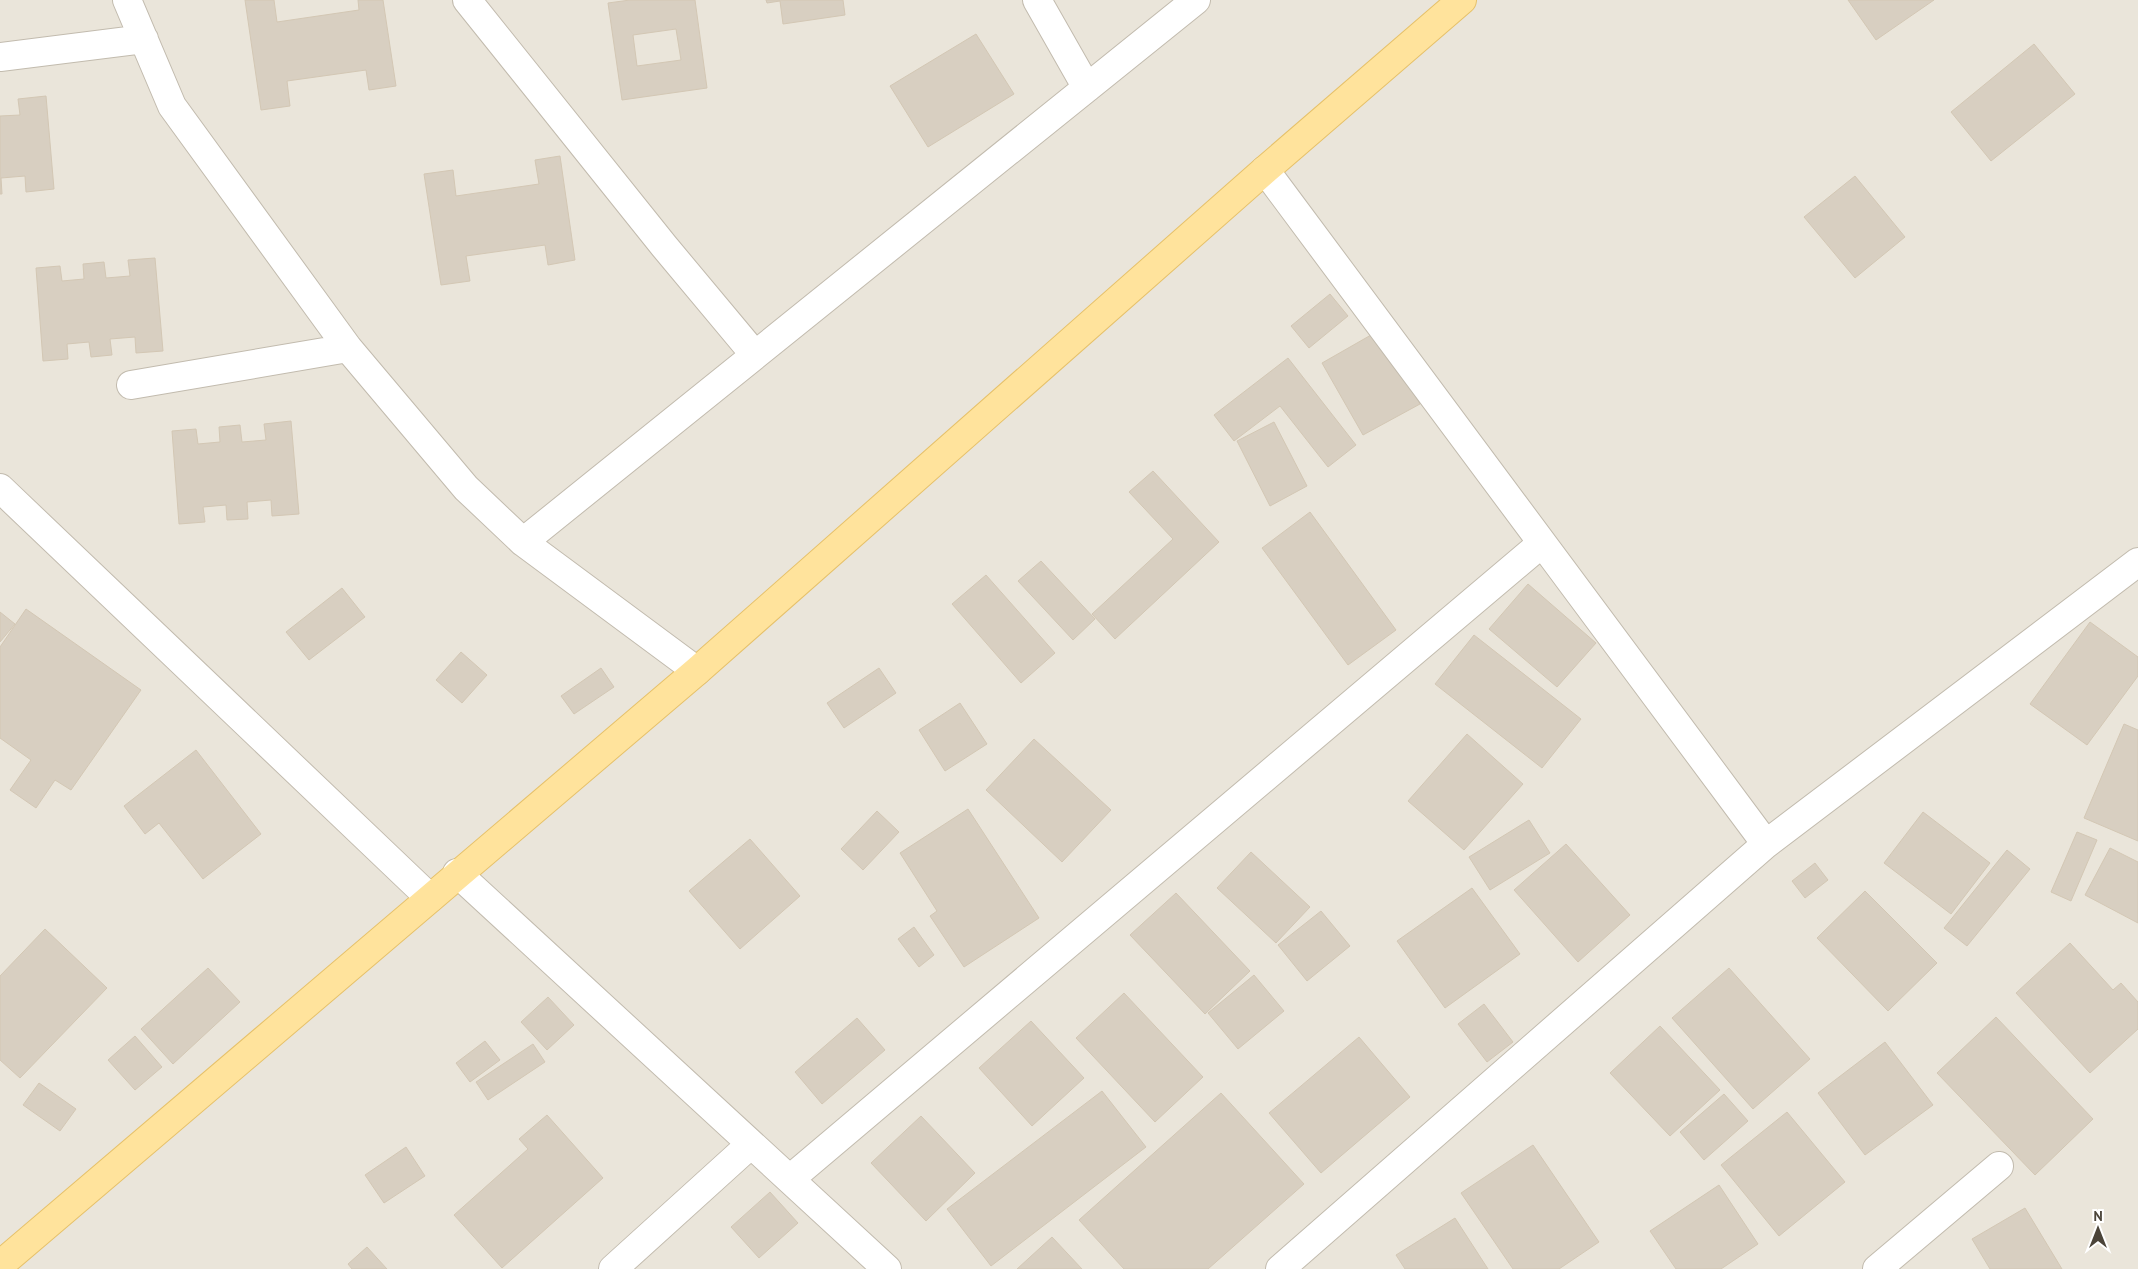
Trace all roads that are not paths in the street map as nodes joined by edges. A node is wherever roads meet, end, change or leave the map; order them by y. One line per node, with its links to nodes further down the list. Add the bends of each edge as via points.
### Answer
1 (128, 0): 6 (street)
2 (467, 0): 11 (street)
3 (1036, 0): 8 (street)
4 (1196, 0): 8 (street)
5 (1462, 0): 9 (main road)
6 (144, 39): 7 (street); 10 (street, via 172,106)
7 (0, 57)
8 (1087, 88): 11 (street)
9 (1265, 170): 15 (street); 17 (main road)
10 (348, 348): 12 (street); 14 (street, via 466,488)
11 (755, 355): 14 (street)
12 (131, 385)
13 (5, 502): 20 (street)
14 (523, 542): 17 (street)
15 (1541, 544): 18 (street); 23 (street)
16 (2138, 562): 18 (street)
17 (697, 671): 19 (main road)
18 (1766, 844): 27 (street)
19 (458, 873): 20 (main road); 21 (street)
20 (430, 898): 24 (main road)
21 (751, 1144): 23 (street); 25 (street)
22 (1999, 1166): 28 (street)
23 (790, 1179): 26 (street)
24 (0, 1265)
25 (613, 1269)
26 (887, 1269)
27 (1280, 1269)
28 (1877, 1269)

